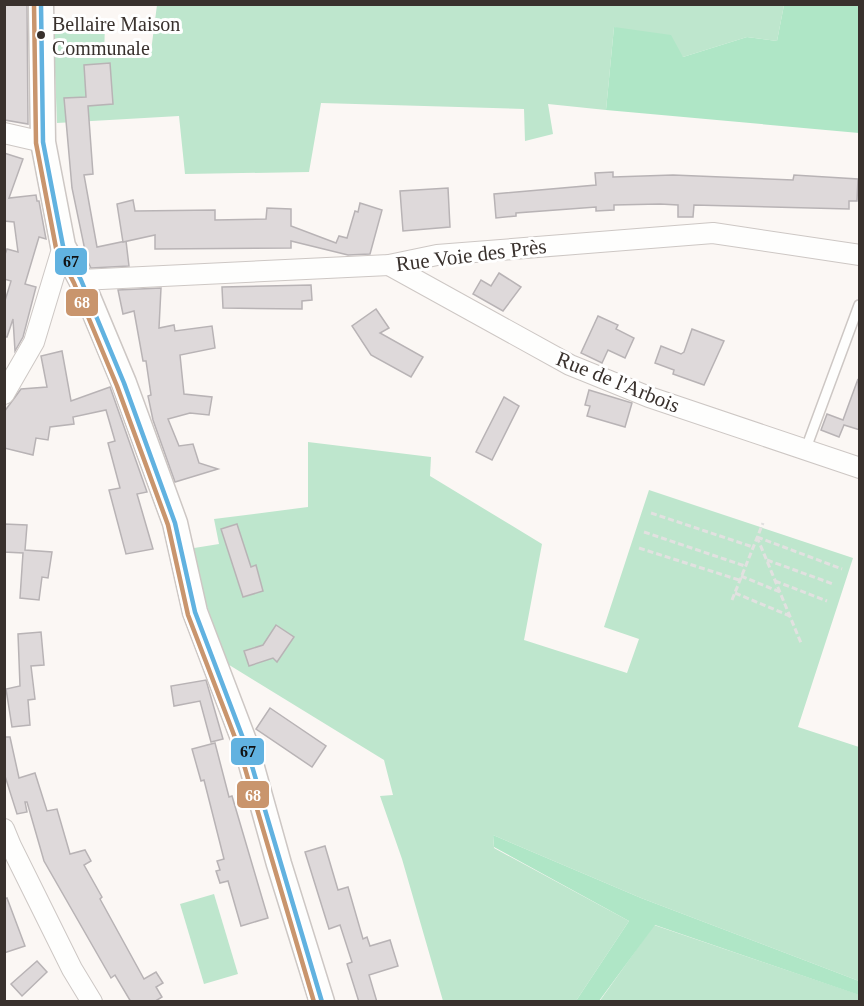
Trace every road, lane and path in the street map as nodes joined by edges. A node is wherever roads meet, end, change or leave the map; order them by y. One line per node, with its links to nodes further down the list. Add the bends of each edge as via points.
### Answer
1 (41, 4): 3 (street)
2 (4, 133): 3 (street)
3 (43, 142): 4 (street)
4 (63, 246): 7 (street); 9 (street, via 34,342)
5 (860, 255): 6 (street, Rue Voie des Près, via 713,233 437,255)
6 (389, 265): 7 (street, Rue Voie des Près); 10 (street, Rue de l'Arbois, via 570,365)
7 (81, 280): 32 (street, via 175,523 195,612 246,746)
8 (859, 305): 10 (lane)
9 (4, 394)
10 (805, 451): 11 (street, Rue de l'Arbois)
11 (860, 468)
12 (651, 513): 17 (path)
13 (763, 523): 15 (path)
14 (644, 532): 19 (path)
15 (757, 537): 17 (path); 18 (path); 20 (path)
16 (639, 548): 21 (path)
17 (753, 548): 19 (path)
18 (767, 560): 22 (path); 23 (path)
19 (745, 566): 21 (path)
20 (842, 568)
21 (740, 578): 24 (path); 25 (path)
22 (775, 581): 24 (path); 27 (path)
23 (833, 584)
24 (780, 592): 28 (path)
25 (735, 593): 26 (path); 28 (path)
26 (732, 600)
27 (827, 601)
28 (790, 616): 29 (path)
29 (801, 643)
30 (7, 840): 31 (street)
31 (92, 1002)
32 (322, 1002)

